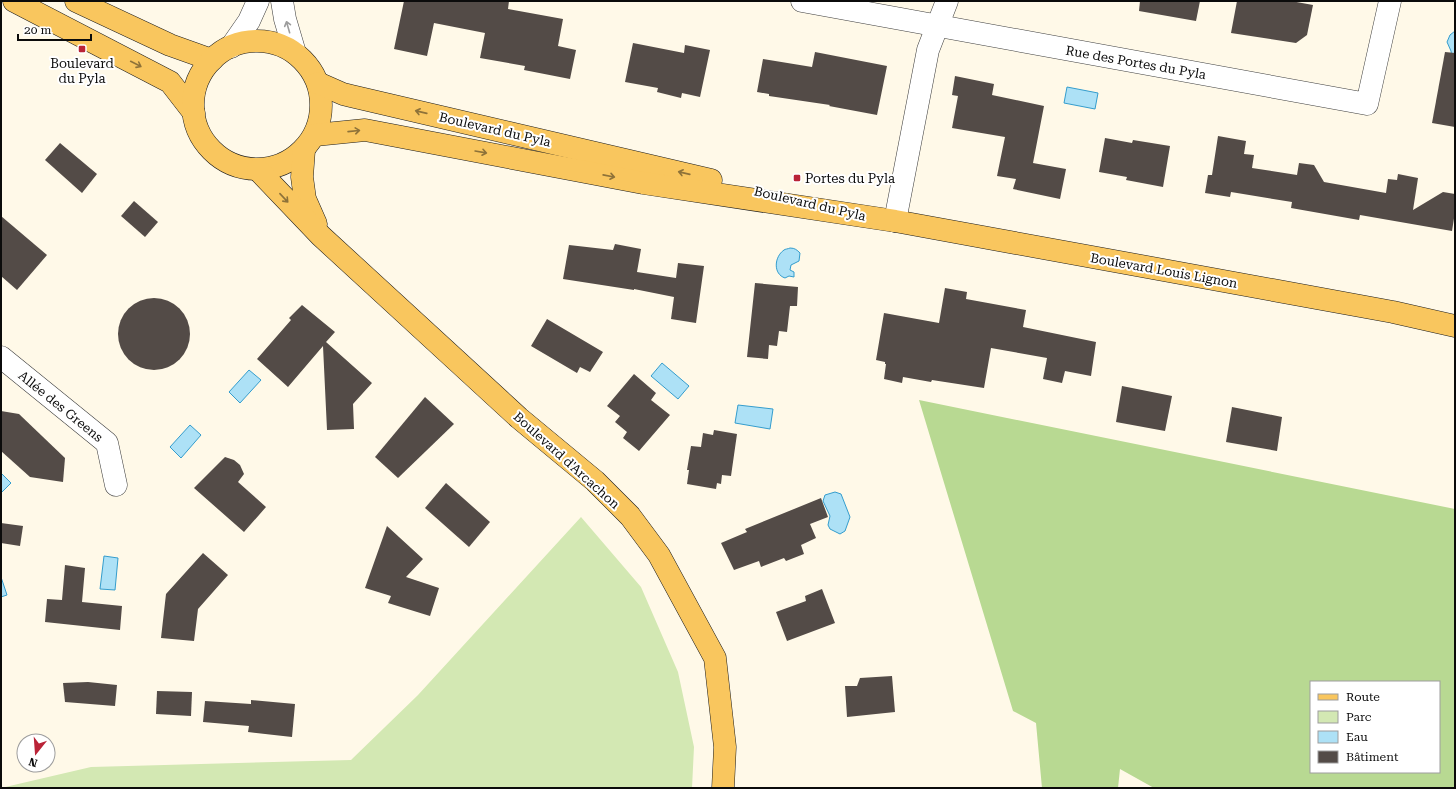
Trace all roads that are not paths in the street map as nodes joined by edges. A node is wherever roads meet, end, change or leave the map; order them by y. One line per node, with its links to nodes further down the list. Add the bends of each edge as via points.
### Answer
1 (14, 1): 13 (main road, one-way to 13, via 170,82)
2 (76, 1): 11 (main road, via 170,45)
3 (258, 1): 9 (street, via 249,21)
4 (282, 1): 10 (street, one-way to 4)
5 (802, 1): 8 (street, Rue des Portes du Pyla)
6 (947, 1): 8 (street)
7 (1390, 1): 8 (street, Rue des Portes du Pyla, via 1367,104)
8 (937, 26): 17 (street, via 928,50)
9 (231, 47): 10 (main road, via 253,41 276,44); 11 (main road)
10 (295, 53): 12 (main road, via 310,68)
11 (212, 60): 13 (main road, via 197,84)
12 (318, 83): 14 (main road, via 322,111); 16 (main road, Boulevard du Pyla, one-way to 12, via 351,96)
13 (194, 113): 15 (main road, via 199,131 208,146 222,159 239,167)
14 (310, 142): 15 (main road, via 291,160 275,167); 16 (main road, Boulevard du Pyla, one-way to 16, via 365,130 644,183); 18 (main road, Boulevard d'Arcachon, via 302,177 305,199)
15 (258, 170): 18 (main road, Boulevard d'Arcachon, one-way to 18)
16 (872, 217): 17 (main road, Boulevard Louis Lignon)
17 (895, 221): 19 (main road, Boulevard Louis Lignon, via 1393,312)
18 (321, 236): 22 (main road, Boulevard d'Arcachon, via 520,418 595,481 630,516 658,556 715,658 725,747)
19 (1455, 326)
20 (1, 357): 21 (street, Allée des Greens, via 107,443)
21 (116, 485)
22 (723, 788)

